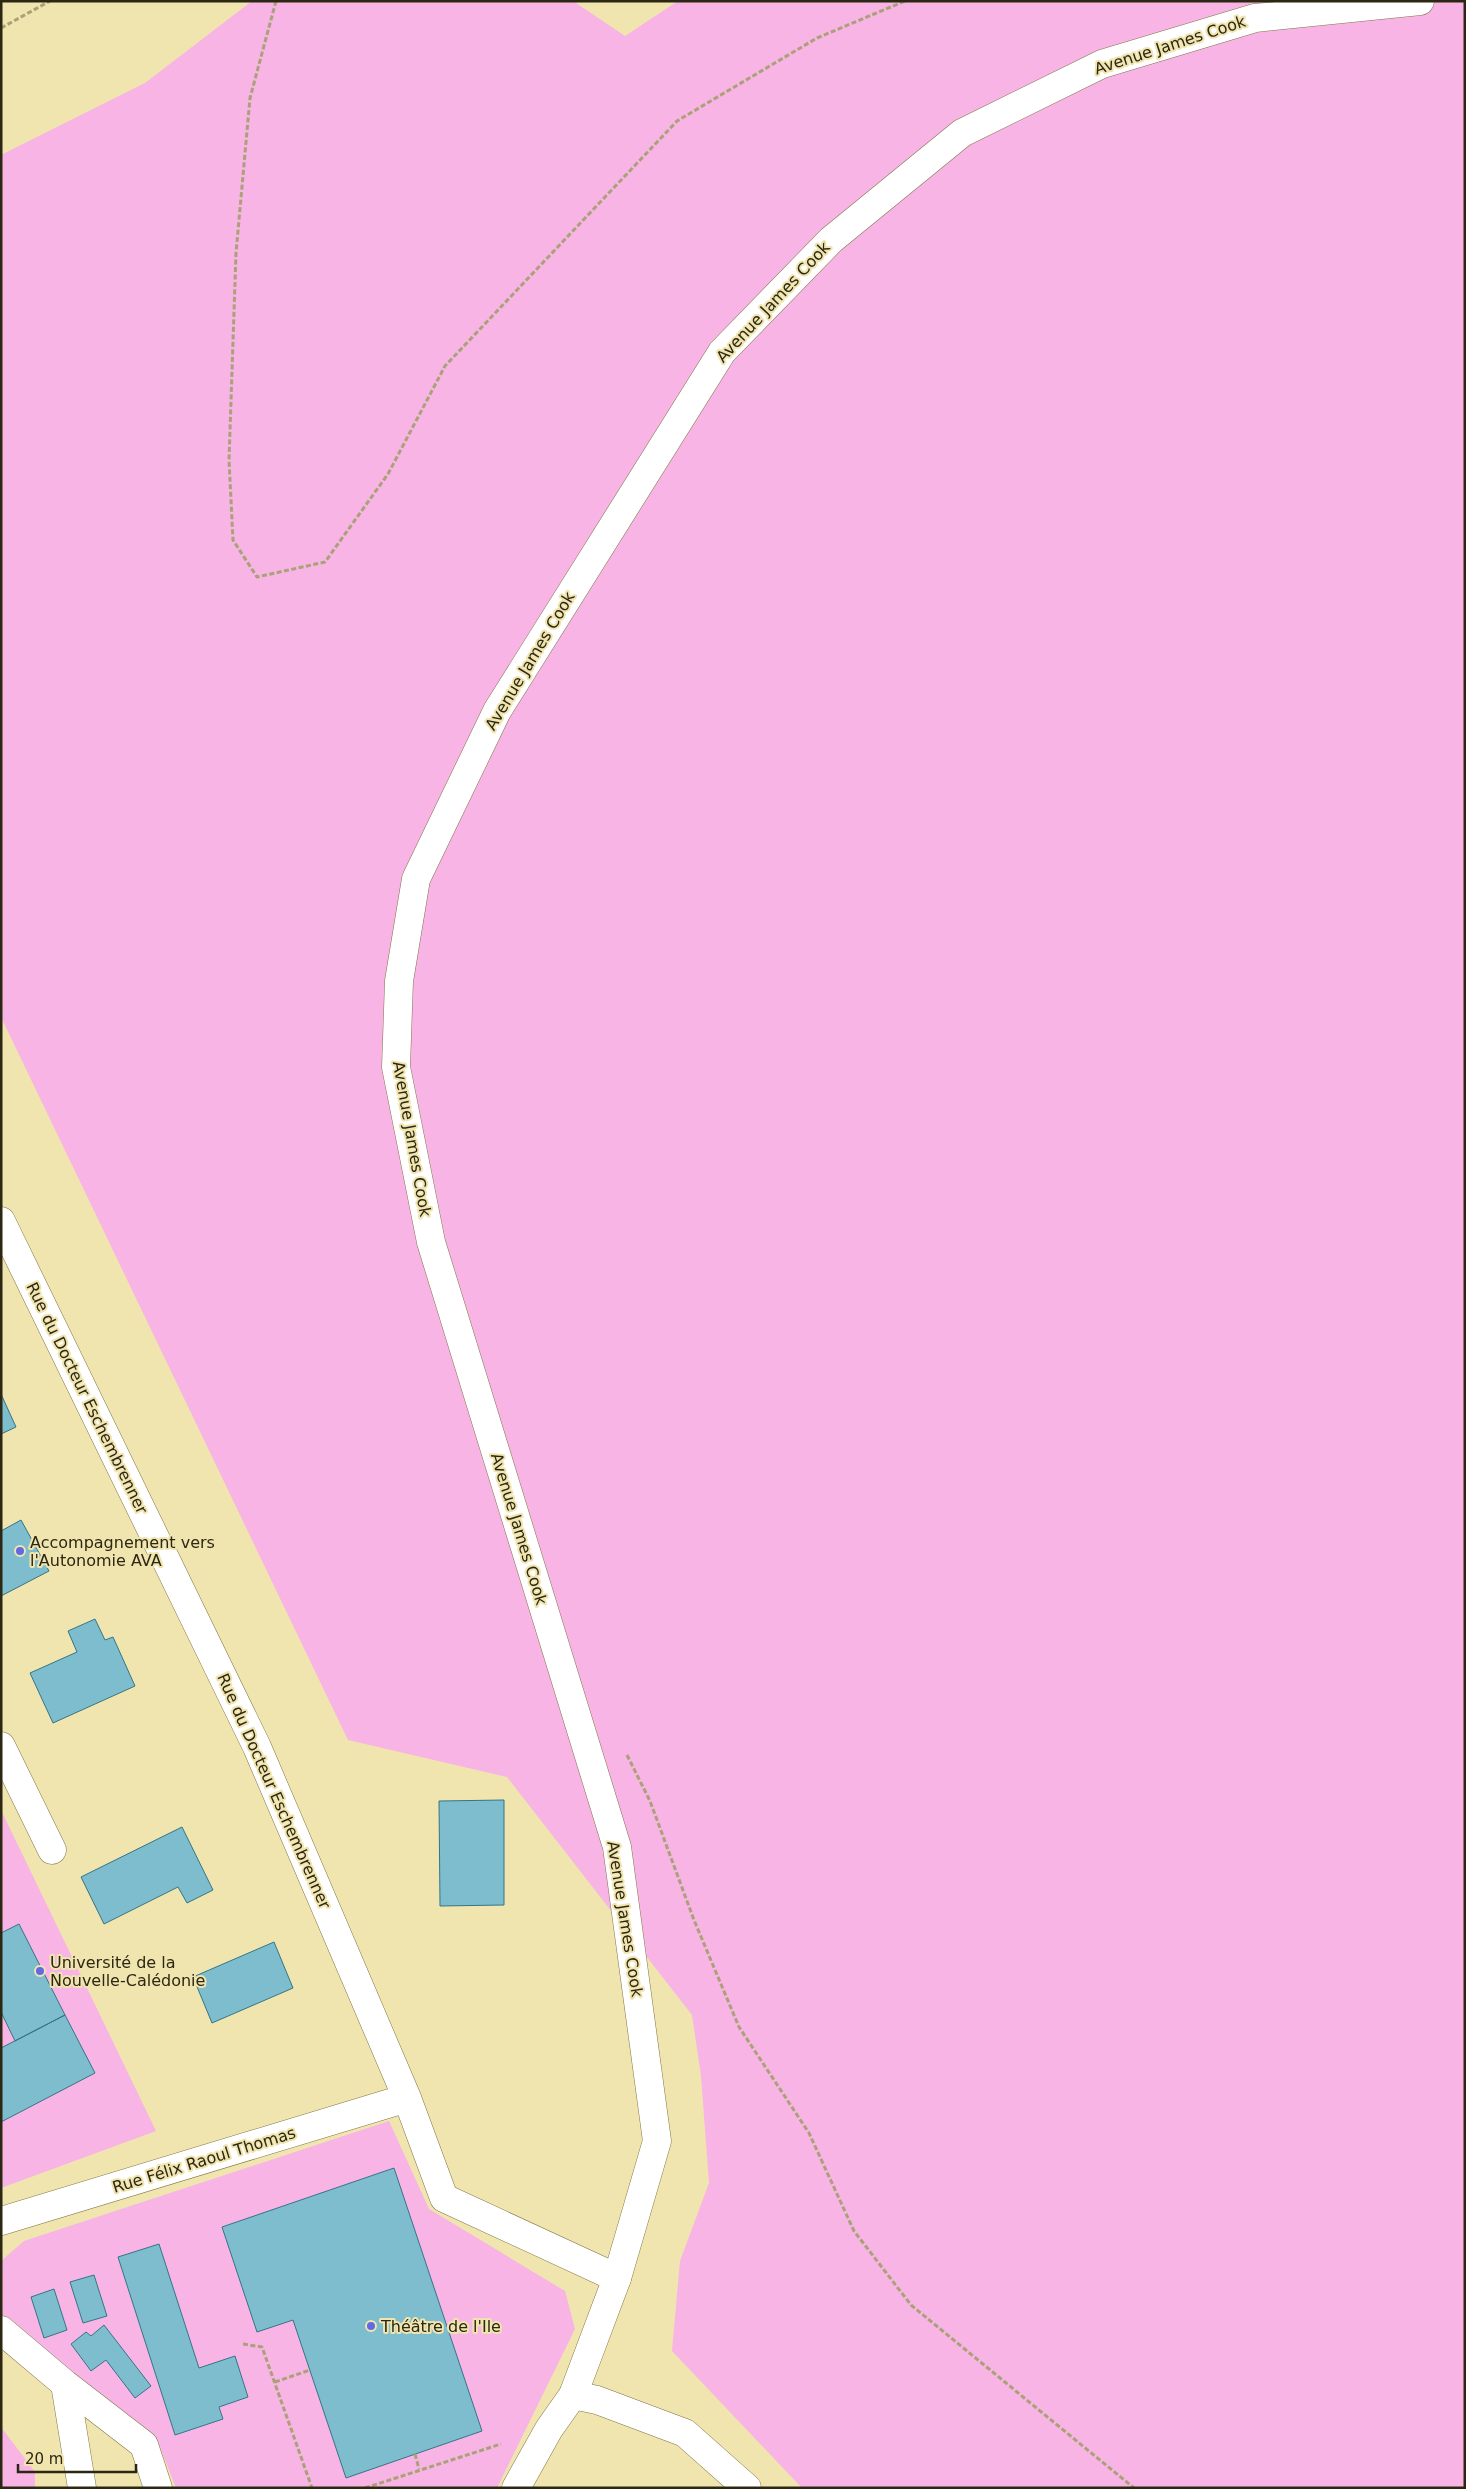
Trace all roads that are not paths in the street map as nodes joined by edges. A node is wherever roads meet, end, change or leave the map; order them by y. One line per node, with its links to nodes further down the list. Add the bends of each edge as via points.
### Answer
1 (1420, 1): 7 (main road, Avenue James Cook, via 1255,18 1102,64 962,133 831,240 722,352 497,711 416,879 399,981 396,1067 431,1242 618,1856 657,2141)
2 (1, 1221): 5 (main road, Rue du Docteur Eschembrenner, via 257,1747)
3 (1, 1746): 4 (main road)
4 (52, 1850)
5 (407, 2098): 6 (main road, Rue Félix Raoul Thomas); 7 (main road, Rue du Docteur Eschembrenner, via 444,2198)
6 (2, 2218)
7 (617, 2278): 10 (main road, Avenue James Cook)
8 (1, 2330): 9 (main road)
9 (65, 2384): 11 (main road); 12 (main road, via 144,2445)
10 (573, 2395): 13 (main road, Avenue James Cook, via 549,2429); 14 (main road, via 597,2400 685,2432)
11 (82, 2488)
12 (158, 2488)
13 (516, 2488)
14 (746, 2488)

